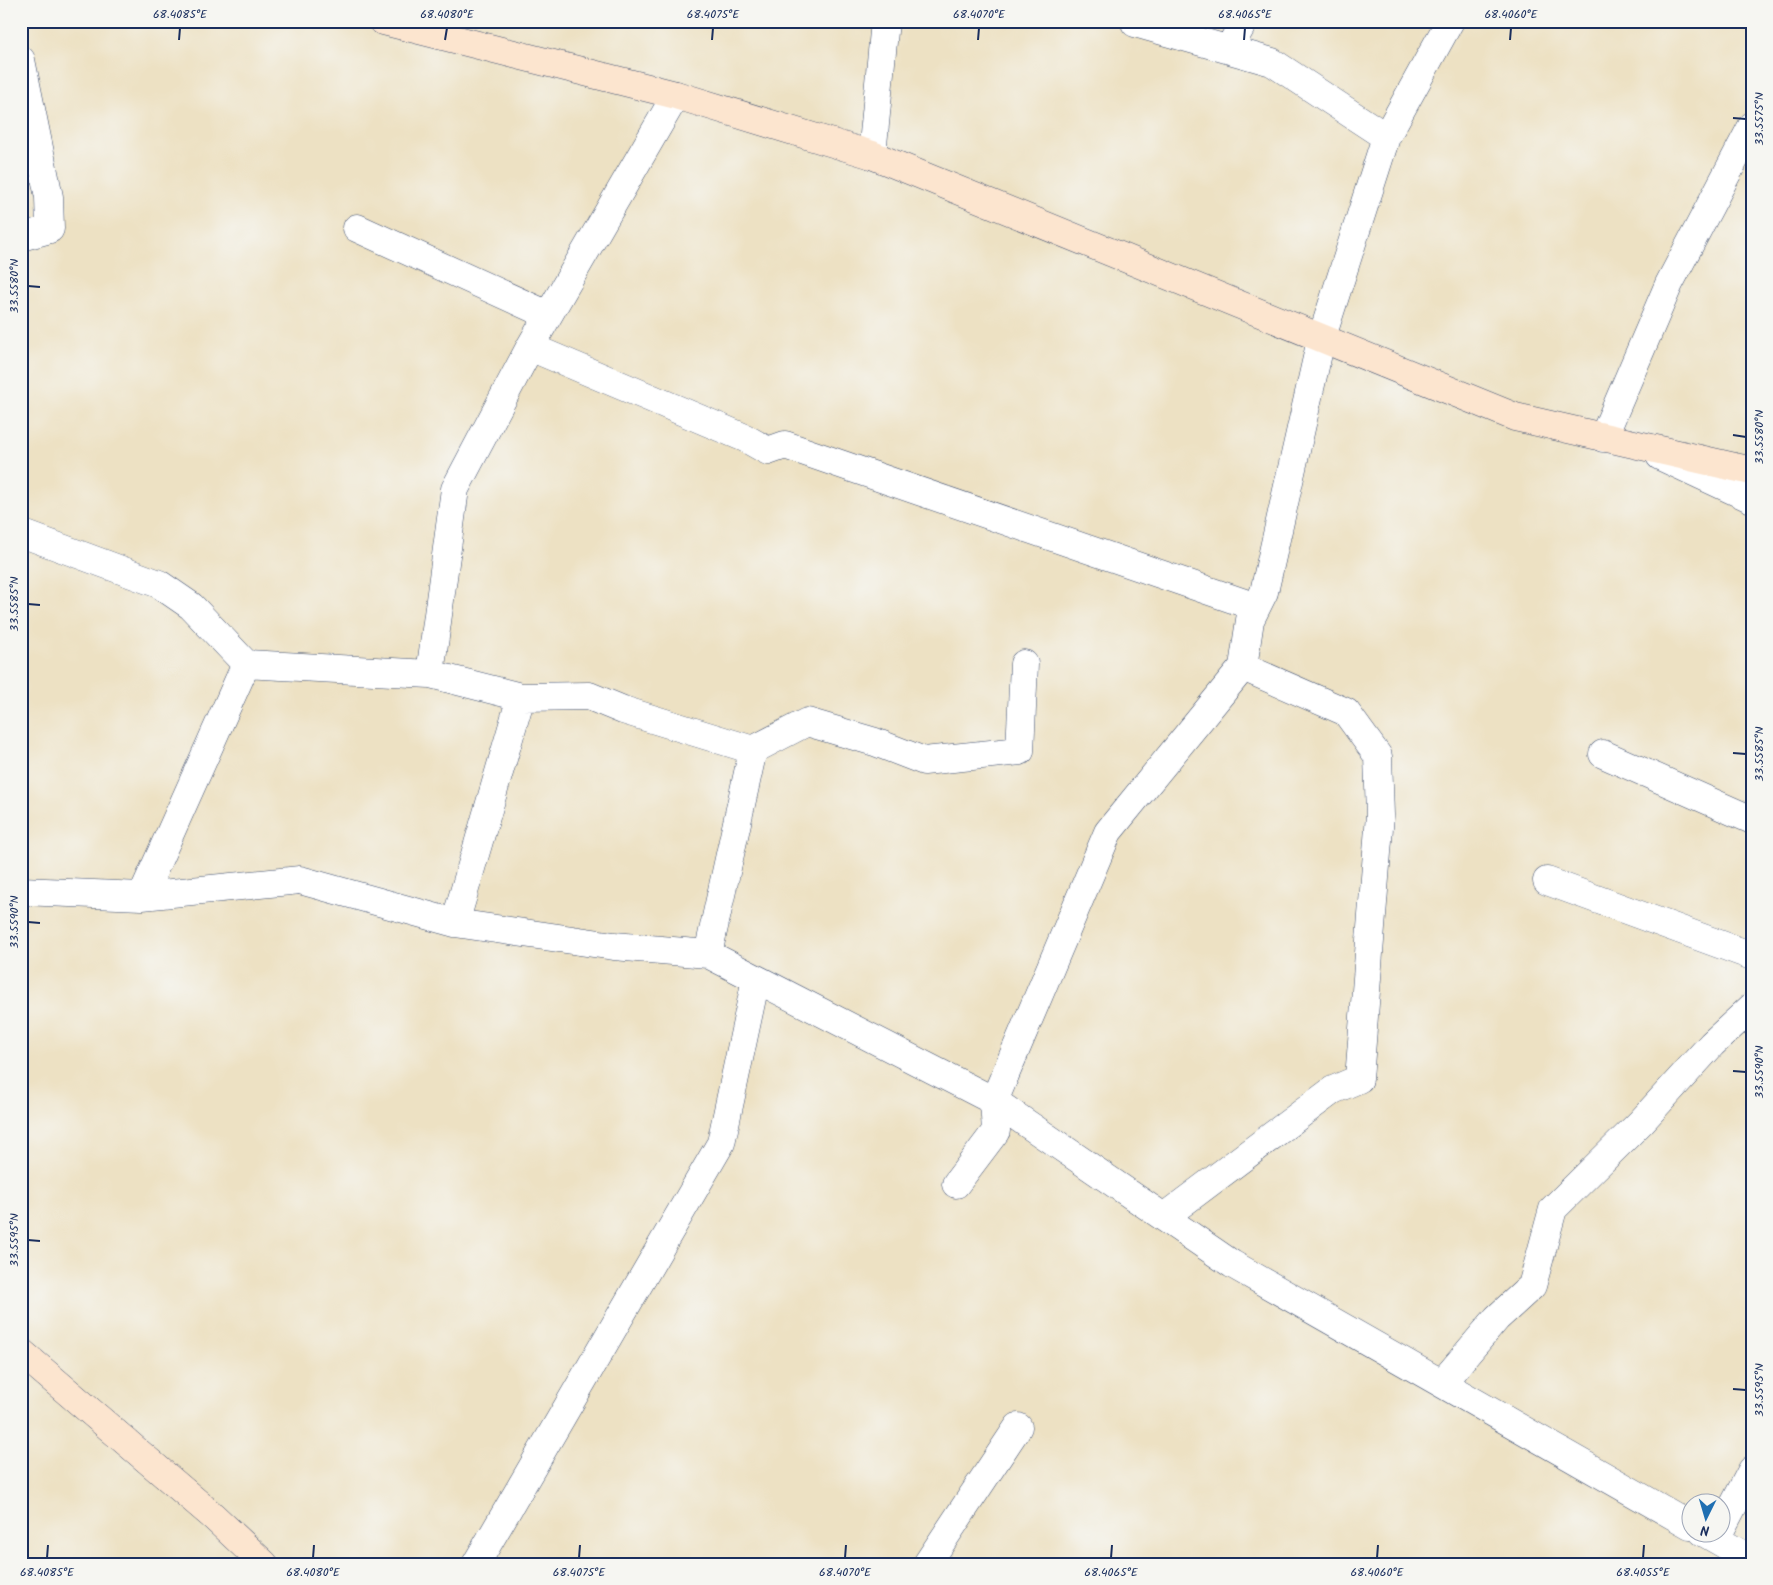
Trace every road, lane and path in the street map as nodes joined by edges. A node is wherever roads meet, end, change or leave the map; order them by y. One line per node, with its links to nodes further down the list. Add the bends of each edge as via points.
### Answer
1 (383, 21): 8 (street)
2 (885, 21): 11 (street)
3 (1244, 21): 6 (street)
4 (1450, 21): 10 (street)
5 (1135, 23): 6 (street)
6 (1229, 49): 10 (street, via 1272,62)
7 (21, 60): 13 (street, via 48,197 50,229)
8 (676, 95): 11 (street); 14 (street)
9 (1752, 126): 17 (street, via 1669,284)
10 (1386, 137): 15 (street)
11 (872, 155): 15 (street)
12 (357, 228): 14 (street)
13 (21, 237)
14 (548, 315): 16 (street)
15 (1321, 340): 17 (street, via 1515,417); 22 (street, via 1264,592)
16 (530, 347): 22 (street, via 745,438 768,452 785,445); 26 (street, via 455,489)
17 (1603, 438): 18 (street)
18 (1635, 444): 19 (street); 20 (street)
19 (1752, 471)
20 (1752, 499)
21 (23, 540): 23 (street, via 160,584 190,606)
22 (1256, 607): 25 (street, via 1250,620)
23 (246, 664): 26 (street); 33 (street)
24 (1024, 664): 28 (street, via 1020,751 924,761 875,742 807,722)
25 (1243, 667): 39 (street, via 1108,832); 41 (street, via 1346,712 1378,756 1380,815 1359,1079 1333,1090)
26 (430, 674): 27 (street)
27 (521, 698): 28 (street, via 589,696 623,710); 34 (street)
28 (753, 750): 35 (street)
29 (1603, 754): 30 (street)
30 (1752, 820)
31 (1547, 881): 36 (street)
32 (21, 891): 33 (street)
33 (142, 896): 34 (street, via 300,880)
34 (455, 923): 35 (street, via 614,946)
35 (708, 954): 37 (street)
36 (1752, 956)
37 (756, 979): 39 (street); 51 (street, via 722,1143)
38 (1752, 1007): 43 (street, via 1712,1044 1641,1122 1553,1209 1532,1286 1497,1318)
39 (994, 1101): 40 (street, via 996,1131); 41 (street)
40 (956, 1184)
41 (1164, 1217): 43 (street, via 1232,1264)
42 (21, 1352): 50 (street, via 214,1517)
43 (1442, 1383): 47 (street)
44 (1018, 1427): 52 (street)
45 (1752, 1470): 46 (street)
46 (1730, 1508)
47 (1680, 1519)
48 (1726, 1542): 49 (street)
49 (1752, 1560)
50 (264, 1564)
51 (476, 1564)
52 (927, 1564)

